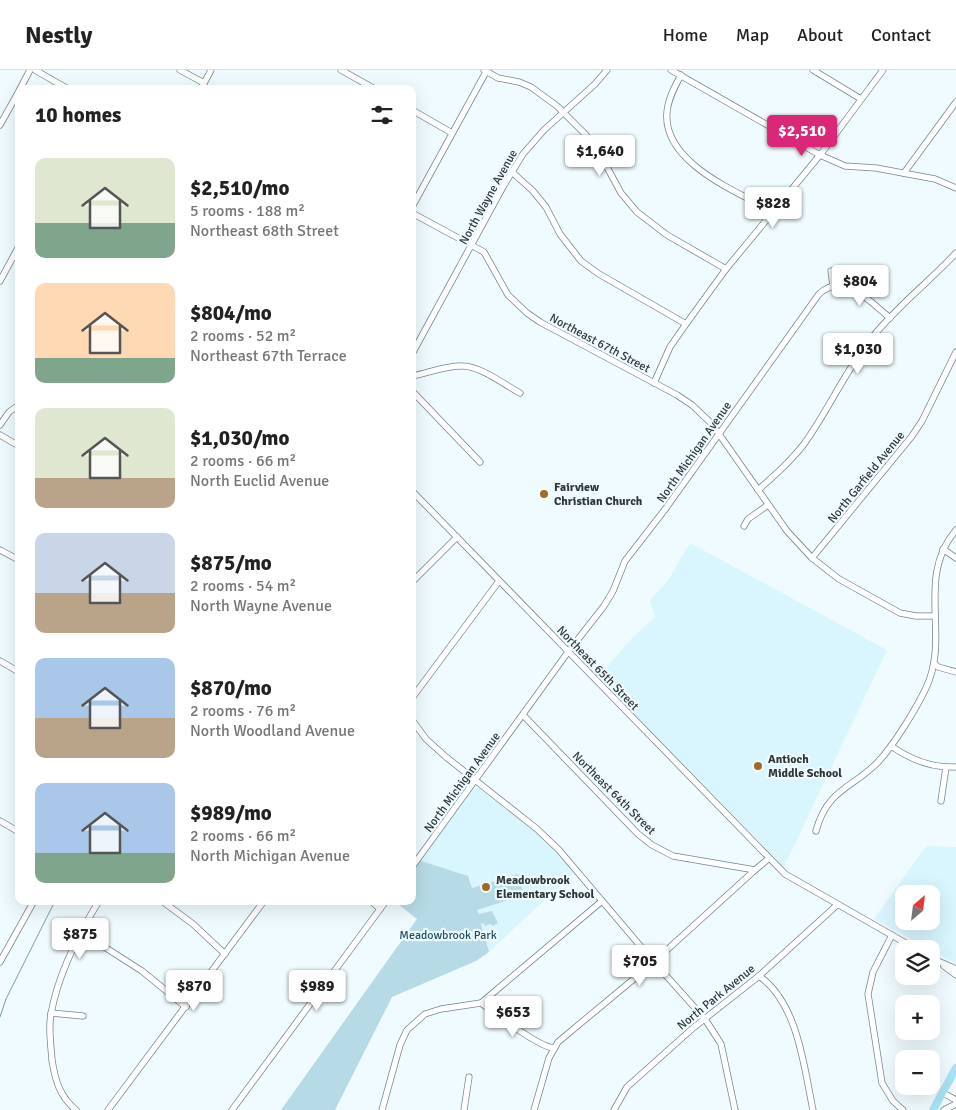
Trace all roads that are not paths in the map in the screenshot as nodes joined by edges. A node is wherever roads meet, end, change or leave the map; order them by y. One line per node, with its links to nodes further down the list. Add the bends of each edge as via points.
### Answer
1 (30, 70): 12 (street)
2 (34, 70): 13 (street)
3 (180, 70): 14 (street)
4 (211, 70): 15 (street)
5 (341, 70): 16 (street)
6 (486, 70): 21 (street, via 498,78 531,87); 23 (street)
7 (607, 70): 21 (street, North Wayne Avenue)
8 (671, 70): 11 (street)
9 (813, 70): 18 (street)
10 (883, 70): 18 (street)
11 (680, 75): 24 (street); 29 (street, via 667,112 676,146 692,165)
12 (22, 85)
13 (61, 85)
14 (201, 85)
15 (203, 85)
16 (367, 85)
17 (15, 97): 22 (street)
18 (861, 99): 24 (street)
19 (956, 102): 26 (street)
20 (416, 112): 23 (street)
21 (564, 112): 25 (street, North Wayne Avenue, via 528,146); 34 (street, via 586,135 621,193 637,212 667,235)
22 (0, 125)
23 (452, 133): 28 (street)
24 (820, 155): 26 (street, via 845,166); 29 (street)
25 (512, 172): 31 (street, North Wayne Avenue); 39 (street, via 546,207 580,261)
26 (904, 173): 27 (street, via 935,179)
27 (956, 188)
28 (416, 200)
29 (774, 212): 34 (street)
30 (416, 215): 31 (street, Northeast 67th Street)
31 (472, 246): 40 (street, North Wayne Avenue); 43 (street, Northeast 67th Street, via 486,255 508,295 527,313)
32 (15, 253): 36 (street)
33 (955, 256): 38 (street)
34 (726, 269): 39 (street)
35 (831, 271): 37 (street)
36 (0, 281)
37 (833, 286): 38 (street, via 843,285 857,292); 48 (street, North Michigan Avenue, via 819,294)
38 (890, 318): 52 (street, via 860,353 803,445)
39 (686, 324): 43 (street, via 670,347)
40 (416, 347)
41 (956, 352): 61 (street, North Garfield Avenue, via 912,436)
42 (416, 375): 44 (street, via 465,366 475,368)
43 (654, 383): 48 (street, Northeast 67th Street, via 692,405)
44 (520, 393)
45 (416, 395): 51 (street)
46 (15, 408): 47 (street)
47 (0, 425)
48 (718, 433): 52 (street, Northeast 67th Street); 66 (street, North Michigan Avenue, via 625,561 609,599)
49 (0, 435): 50 (street)
50 (15, 444)
51 (480, 462)
52 (758, 490): 54 (street, Northeast 67th Street)
53 (416, 495): 57 (street, Northeast 65th Street)
54 (768, 505): 55 (street, via 748,519); 61 (street, Northeast 67th Street)
55 (744, 526)
56 (956, 530): 58 (street)
57 (457, 537): 63 (street); 64 (street, Northeast 65th Street)
58 (943, 549): 62 (street); 65 (street, via 934,583)
59 (0, 550): 60 (street)
60 (15, 558)
61 (812, 558): 65 (street, Northeast 67th Street, via 839,579 900,613)
62 (956, 558)
63 (416, 578)
64 (499, 581): 66 (street, Northeast 65th Street); 71 (street)
65 (935, 616): 68 (street)
66 (568, 652): 72 (street, North Michigan Avenue); 82 (street, Northeast 65th Street)
67 (0, 661): 69 (street)
68 (934, 663): 70 (street); 74 (street, via 926,687)
69 (15, 670)
70 (956, 672)
71 (416, 693)
72 (523, 715): 77 (street, North Michigan Avenue); 84 (street, Northeast 64th Street, via 652,845 673,856)
73 (416, 725): 77 (street)
74 (891, 746): 75 (street, via 915,760); 81 (street, via 872,768 839,792 819,818)
75 (946, 767): 76 (street); 78 (street)
76 (956, 768)
77 (474, 781): 83 (street, North Michigan Avenue); 85 (street, via 537,829)
78 (941, 801)
79 (0, 821): 80 (street)
80 (15, 830)
81 (816, 831)
82 (768, 859): 84 (street); 92 (street, via 785,874)
83 (416, 861)
84 (755, 870): 98 (street)
85 (602, 901): 98 (street); 105 (street)
86 (32, 905): 100 (street)
87 (97, 905): 94 (street)
88 (167, 905): 97 (street)
89 (261, 905): 97 (street)
90 (376, 905): 93 (street)
91 (383, 905): 93 (street)
92 (837, 905): 95 (street); 104 (street, North Park Avenue)
93 (380, 909): 118 (street)
94 (81, 932): 106 (street, via 142,971); 107 (street, via 65,968)
95 (892, 936): 96 (street); 125 (street, via 873,972 868,994 882,1083)
96 (899, 940)
97 (225, 954): 106 (street)
98 (653, 961): 109 (street); 110 (street)
99 (940, 961): 102 (street)
100 (0, 962)
101 (940, 963): 103 (street)
102 (956, 968)
103 (956, 974)
104 (759, 976): 109 (street, North Park Avenue); 124 (street, via 777,994 794,1026)
105 (481, 1003): 110 (street, via 528,1035); 119 (street, via 434,1010 412,1024 400,1045)
106 (186, 1007): 117 (street)
107 (51, 1013): 108 (street); 116 (street, via 56,1080 62,1094)
108 (82, 1016)
109 (705, 1019): 122 (street, North Park Avenue, via 627,1087); 123 (street, via 721,1044)
110 (554, 1048): 121 (street)
111 (956, 1068): 113 (main road)
112 (469, 1077): 120 (street)
113 (942, 1093): 114 (street); 126 (main road)
114 (956, 1100)
115 (956, 1104): 127 (street)
116 (76, 1110)
117 (108, 1110)
118 (232, 1110)
119 (382, 1110)
120 (464, 1110)
121 (534, 1110)
122 (614, 1110)
123 (735, 1110)
124 (813, 1110)
125 (903, 1110)
126 (933, 1110)
127 (944, 1110)

